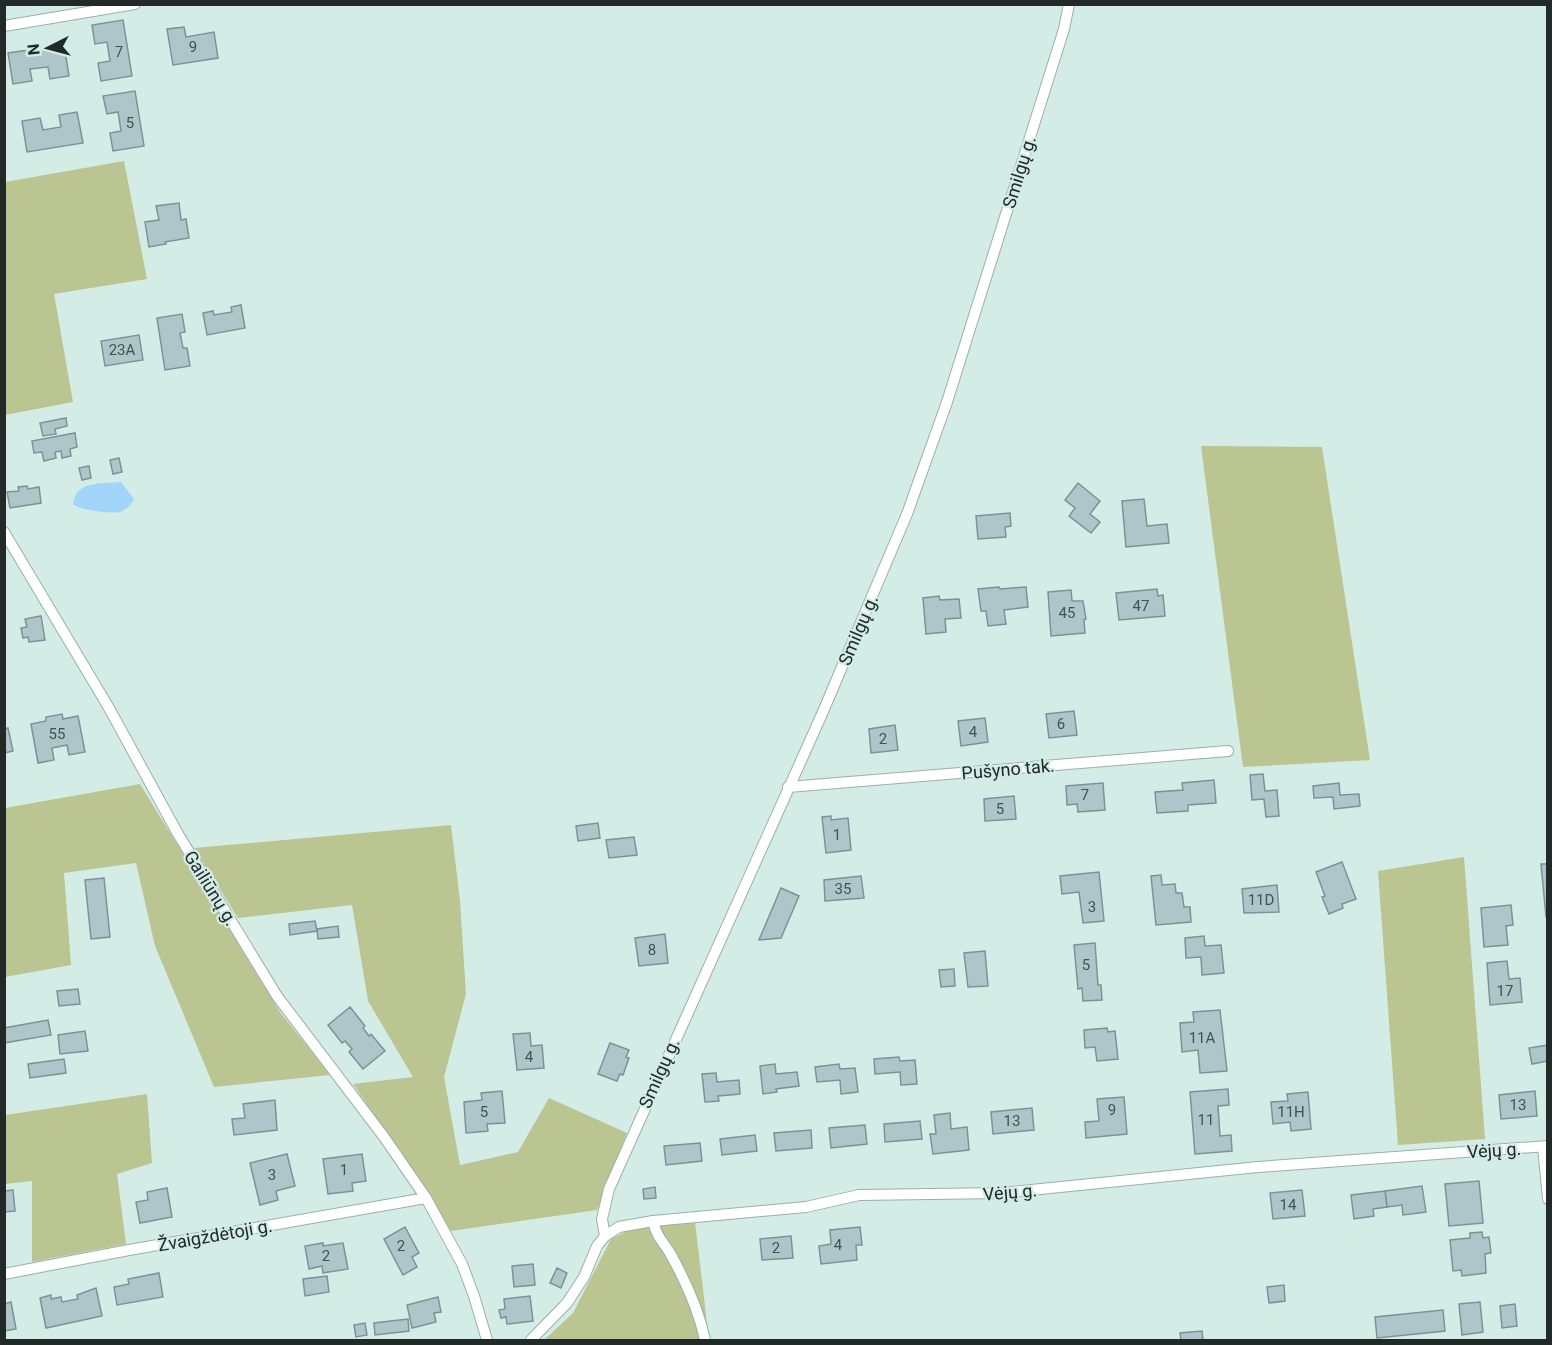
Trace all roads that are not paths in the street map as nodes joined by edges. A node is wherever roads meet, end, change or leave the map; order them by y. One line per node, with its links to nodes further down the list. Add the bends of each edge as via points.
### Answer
1 (135, 4): 3 (street)
2 (1069, 4): 7 (street, Smilgų g., via 947,402 907,514)
3 (109, 7): 4 (street)
4 (4, 26)
5 (4, 532): 9 (street, Gailiūnų g., via 109,708 178,834 277,996)
6 (1228, 751): 7 (street, Pušyno tak.)
7 (788, 787): 12 (street, Smilgų g., via 609,1189 602,1220)
8 (1545, 1147): 10 (street); 11 (street, Vėjų g., via 1258,1167 1001,1193 859,1195 806,1207)
9 (426, 1198): 13 (street, Žvaigždėtoji g.); 14 (street, Gailiūnų g., via 462,1264)
10 (1548, 1199)
11 (653, 1221): 12 (street, Vėjų g., via 619,1227); 16 (street, via 656,1234 670,1252 693,1301)
12 (605, 1236): 15 (street, via 567,1303)
13 (4, 1274)
14 (487, 1341)
15 (531, 1341)
16 (705, 1341)

